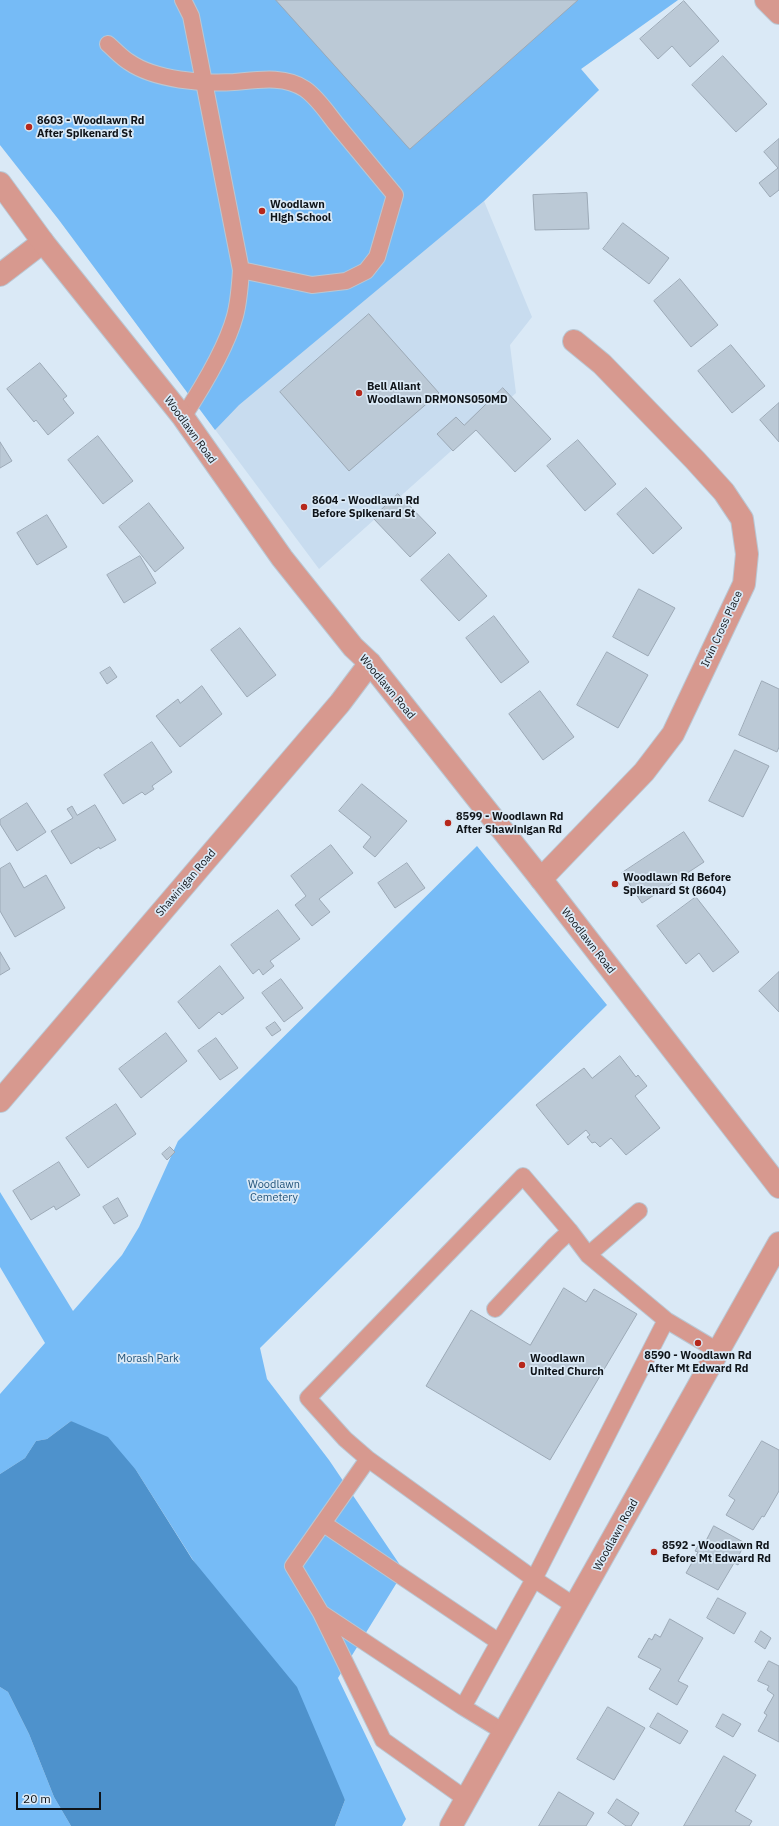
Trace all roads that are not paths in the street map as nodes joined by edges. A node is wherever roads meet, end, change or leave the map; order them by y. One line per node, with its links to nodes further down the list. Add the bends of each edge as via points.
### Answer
1 (183, 0): 5 (lane, via 191,16)
2 (766, 0): 3 (street)
3 (779, 13)
4 (108, 44): 5 (lane, via 129,62 147,71)
5 (204, 82): 8 (lane); 8 (lane, via 282,80 305,89 395,196 377,257 366,271 346,281 312,286)
6 (0, 183): 7 (street, Woodlawn Road)
7 (43, 242): 9 (street); 11 (street, Woodlawn Road)
8 (241, 270): 11 (lane, via 239,294 230,331 199,393)
9 (0, 275)
10 (574, 341): 13 (street, Irvin Cross Place, via 602,364 724,492 742,519 747,554 744,584 673,734 644,772)
11 (183, 417): 12 (street, Woodlawn Road, via 282,558)
12 (370, 663): 13 (street, Woodlawn Road); 14 (street, Shawinigan Road, via 340,703)
13 (541, 879): 15 (street, Woodlawn Road)
14 (0, 1101)
15 (779, 1187)
16 (639, 1211): 19 (lane)
17 (570, 1231): 19 (lane); 20 (lane); 23 (lane, via 523,1176 308,1398 345,1439)
18 (779, 1243): 22 (street, Woodlawn Road)
19 (588, 1255): 21 (lane)
20 (495, 1310)
21 (666, 1320): 22 (lane); 25 (lane)
22 (718, 1351): 26 (street, Woodlawn Road)
23 (368, 1459): 24 (lane); 25 (lane)
24 (324, 1524): 27 (lane, via 293,1566); 28 (lane)
25 (534, 1579): 26 (lane); 28 (lane)
26 (575, 1606): 30 (street, Woodlawn Road)
27 (321, 1613): 29 (lane); 31 (lane, via 383,1740)
28 (499, 1642): 29 (lane)
29 (463, 1707): 30 (lane)
30 (504, 1732): 31 (street, Woodlawn Road)
31 (466, 1799): 32 (street, Woodlawn Road)
32 (451, 1826)

